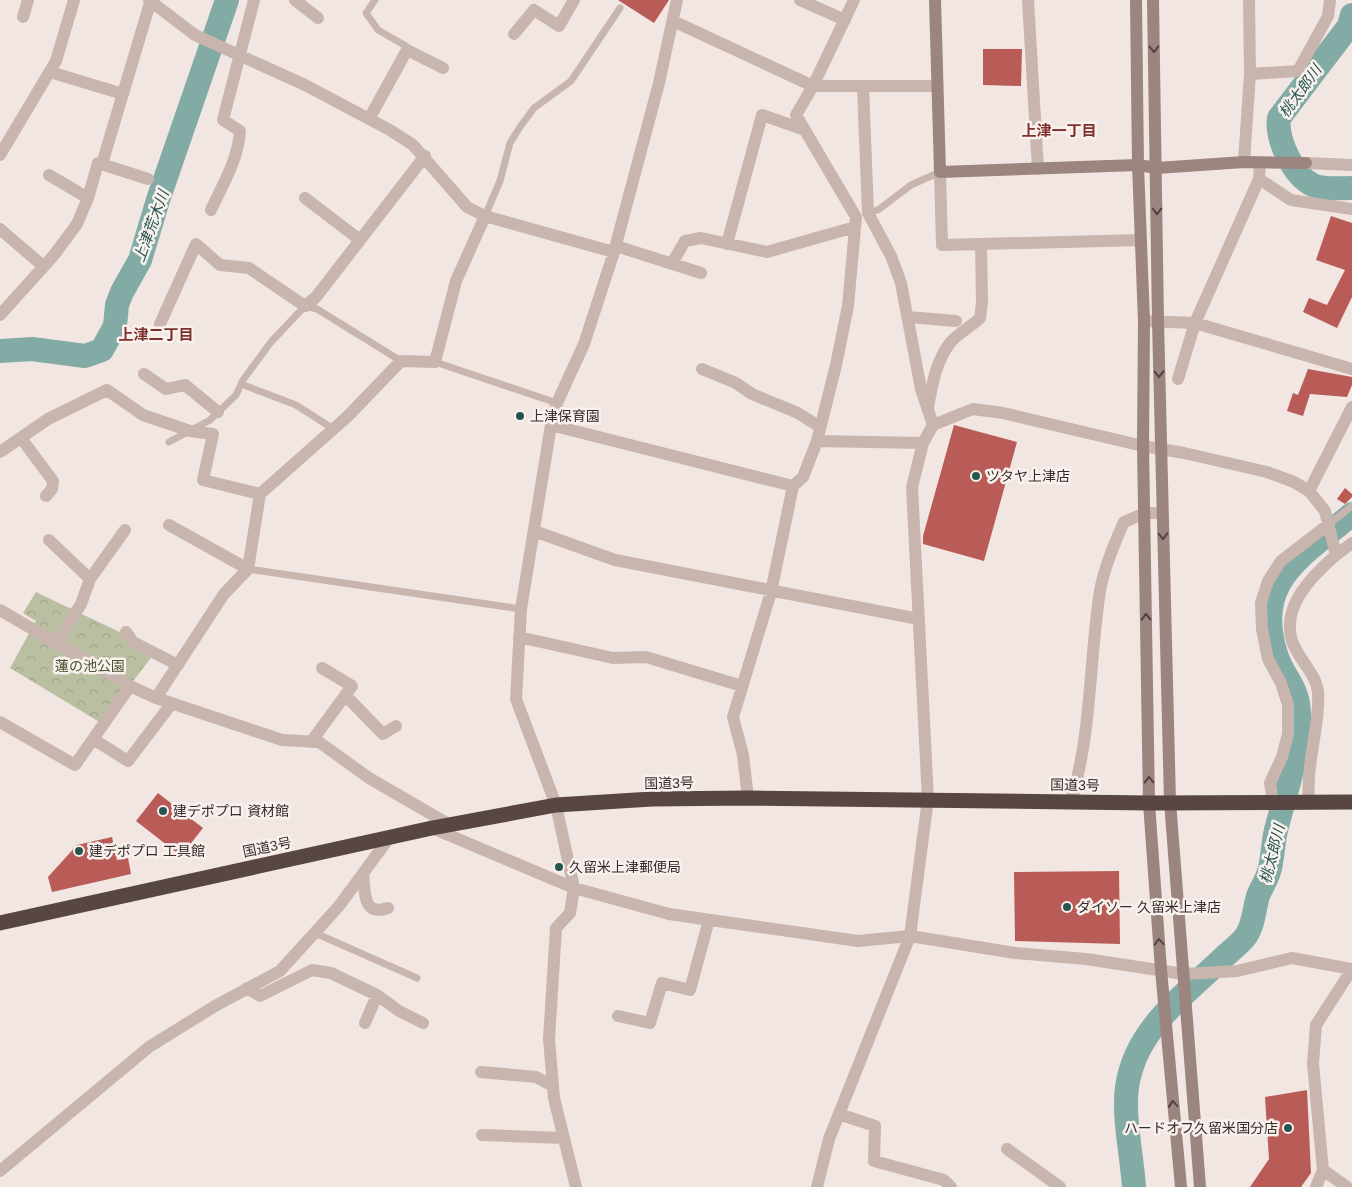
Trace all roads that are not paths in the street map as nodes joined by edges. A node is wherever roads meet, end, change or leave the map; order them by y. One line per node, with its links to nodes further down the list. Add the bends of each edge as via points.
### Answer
1 (28, 0): 18 (street)
2 (74, 0): 26 (street)
3 (254, 0): 24 (street)
4 (295, 0): 19 (street)
5 (374, 0): 23 (lane, via 366,13 378,30 406,46)
6 (574, 0): 22 (street, via 559,26 534,10)
7 (677, 0): 21 (street)
8 (800, 0): 20 (street)
9 (854, 0): 20 (street)
10 (935, 0): 29 (street)
11 (1028, 0): 42 (street)
12 (1136, 0): 39 (street)
13 (1153, 0): 41 (street, one-way to 41)
14 (1249, 0): 27 (street)
15 (1330, 0): 27 (street, via 1328,16 1298,71)
16 (150, 1): 24 (street, via 195,34); 31 (street)
17 (620, 8): 51 (lane, via 571,81 534,108 520,127 510,143 500,181)
18 (23, 17)
19 (318, 18)
20 (845, 20): 28 (street)
21 (673, 21): 28 (street); 58 (street)
22 (514, 34)
23 (407, 50): 25 (street); 32 (street)
24 (241, 55): 32 (street); 50 (street, via 223,120 240,131 239,144)
25 (443, 68)
26 (50, 72): 31 (street); 34 (street)
27 (1250, 74): 36 (street)
28 (813, 86): 30 (street); 33 (street, via 796,115)
29 (936, 86): 30 (street); 43 (street)
30 (863, 87): 52 (street)
31 (123, 94): 37 (street)
32 (369, 119): 35 (street, via 413,145)
33 (805, 130): 52 (street); 56 (street, via 762,115)
34 (0, 155)
35 (425, 156): 51 (street, via 467,207); 54 (street)
36 (1244, 162): 38 (street); 41 (street)
37 (102, 164): 45 (street); 47 (street, via 98,163)
38 (1260, 164): 40 (street); 46 (street)
39 (1138, 165): 41 (street); 42 (street); 55 (street)
40 (1352, 165)
41 (1157, 168): 67 (street, one-way to 67)
42 (1038, 169): 43 (street)
43 (940, 172): 52 (lane, via 911,185); 57 (street, via 942,245)
44 (50, 175): 47 (street)
45 (148, 179)
46 (1259, 179): 49 (street, via 1291,200); 68 (street)
47 (88, 198): 60 (street, via 77,224)
48 (305, 198): 54 (street)
49 (1352, 209)
50 (211, 210)
51 (485, 216): 58 (street); 71 (street, via 456,281)
52 (860, 219): 56 (street, via 767,252); 64 (street, via 891,256); 83 (street, via 848,306)
53 (0, 229): 60 (street)
54 (360, 240): 62 (street, via 316,297)
55 (1142, 240): 57 (street); 66 (street)
56 (727, 244): 59 (street, via 700,238 685,241)
57 (981, 244): 79 (street, via 980,318 950,342 942,356 933,379)
58 (615, 249): 59 (street); 77 (street, via 584,344)
59 (672, 263): 61 (street)
60 (43, 266): 63 (street)
61 (701, 272)
62 (305, 306): 69 (street, via 249,268 220,265 196,244); 70 (lane, via 317,309); 76 (lane, via 270,342)
63 (0, 315)
64 (908, 317): 65 (street); 79 (street)
65 (956, 321)
66 (1144, 321): 67 (street); 90 (street)
67 (1158, 321): 68 (street); 91 (street, one-way to 91)
68 (1195, 323): 73 (street); 75 (street)
69 (160, 324)
70 (401, 361): 71 (street); 84 (street, via 348,416)
71 (435, 362): 77 (lane)
72 (702, 368): 83 (street, via 798,413)
73 (1352, 369)
74 (144, 374): 80 (street, via 166,389 185,384)
75 (1178, 379)
76 (241, 384): 80 (lane); 84 (lane, via 296,405)
77 (557, 403): 81 (street)
78 (1352, 407): 94 (street)
79 (928, 410): 82 (street)
80 (218, 412): 85 (lane)
81 (551, 425): 93 (street); 103 (street)
82 (933, 425): 89 (street); 90 (street, via 973,409)
83 (820, 427): 87 (street)
84 (332, 428): 95 (street)
85 (190, 431): 86 (street, via 143,414 107,390 48,419); 88 (lane); 95 (street, via 213,434 204,480)
86 (21, 438): 92 (street); 96 (street, via 53,480 52,489)
87 (817, 440): 89 (street); 93 (street, via 804,477)
88 (168, 442)
89 (923, 443): 112 (street, via 912,487)
90 (1143, 446): 91 (street); 98 (street)
91 (1161, 450): 94 (street, via 1267,472); 99 (street)
92 (0, 452)
93 (793, 486): 109 (street)
94 (1308, 491): 101 (street, via 1325,511)
95 (260, 494): 107 (street)
96 (46, 496)
97 (1352, 506): 101 (lane)
98 (1145, 513): 99 (street); 129 (street, via 1124,522 1100,590 1090,697); 134 (street, one-way to 98)
99 (1162, 513): 130 (street, one-way to 130)
100 (169, 524): 107 (street)
101 (1328, 524): 106 (street); 131 (street, via 1281,561 1268,581 1261,604 1268,659 1288,705 1288,734 1270,783)
102 (125, 530): 108 (street)
103 (534, 530): 109 (street, via 615,560); 110 (street)
104 (49, 540): 108 (street)
105 (1352, 543): 106 (street)
106 (1336, 555): 132 (street, via 1298,596 1291,620 1292,641 1318,690)
107 (248, 569): 110 (lane); 116 (street, via 224,594)
108 (90, 580): 115 (street, via 81,604)
109 (771, 592): 112 (street); 119 (street)
110 (521, 609): 114 (street)
111 (0, 610): 115 (street)
112 (919, 620): 128 (street)
113 (126, 632): 116 (street, via 133,642)
114 (519, 637): 119 (street, via 613,658 646,657); 135 (street, via 516,699)
115 (56, 643): 118 (street)
116 (178, 664): 121 (street)
117 (322, 668): 120 (street, via 352,686)
118 (130, 686): 121 (street); 125 (street)
119 (742, 686): 127 (street, via 733,717 743,755)
120 (346, 695): 124 (street, via 384,734); 126 (street)
121 (156, 698): 122 (street)
122 (172, 703): 125 (street, via 128,761); 126 (street, via 282,740)
123 (0, 722): 125 (street, via 75,765)
124 (396, 726)
125 (93, 739)
126 (311, 742): 136 (street, via 319,742 368,778)
127 (748, 798): 128 (highway, 国道3号); 135 (highway, 国道3号)
128 (928, 799): 129 (highway, 国道3号); 145 (street)
129 (1071, 801): 134 (highway, 国道3号)
130 (1170, 802): 131 (highway, 国道3号); 134 (highway, 国道3号); 147 (street)
131 (1273, 802): 132 (highway, 国道3号)
132 (1305, 802): 133 (highway, 国道3号)
133 (1352, 802)
134 (1149, 803): 146 (street, one-way to 134)
135 (556, 805): 136 (highway, 国道3号); 140 (street)
136 (450, 825): 137 (highway, 国道3号)
137 (432, 828): 138 (highway, 国道3号); 140 (street)
138 (389, 838): 139 (street); 143 (highway, 国道3号)
139 (363, 873): 141 (street, via 365,899 372,909); 144 (street)
140 (574, 888): 142 (street, via 669,914); 155 (street, via 570,913 556,928 553,953 549,1039)
141 (388, 908)
142 (709, 920): 145 (street, via 858,941); 151 (street, via 690,990 662,983 650,1024)
143 (0, 923)
144 (315, 932): 148 (lane); 149 (street, via 280,971)
145 (910, 936): 146 (street, via 1015,953); 156 (street)
146 (1161, 970): 147 (street); 166 (street, one-way to 146)
147 (1184, 974): 160 (street, via 1237,971 1292,958 1352,969 1316,1025 1313,1064); 167 (street)
148 (417, 978)
149 (247, 988): 150 (street, via 260,996 312,970 331,973); 161 (street, via 149,1047)
150 (377, 995): 152 (street); 153 (street)
151 (618, 1016)
152 (365, 1023)
153 (423, 1023)
154 (481, 1072): 155 (street, via 536,1077)
155 (553, 1086): 158 (street)
156 (839, 1114): 163 (street); 164 (street, via 875,1126 874,1161 944,1180)
157 (482, 1135): 158 (street)
158 (564, 1138): 162 (street)
159 (1007, 1149): 165 (street)
160 (1323, 1170): 168 (street); 169 (street)
161 (0, 1171)
162 (576, 1187)
163 (817, 1187)
164 (951, 1187)
165 (1060, 1187)
166 (1182, 1187)
167 (1200, 1187)
168 (1316, 1187)
169 (1347, 1187)

